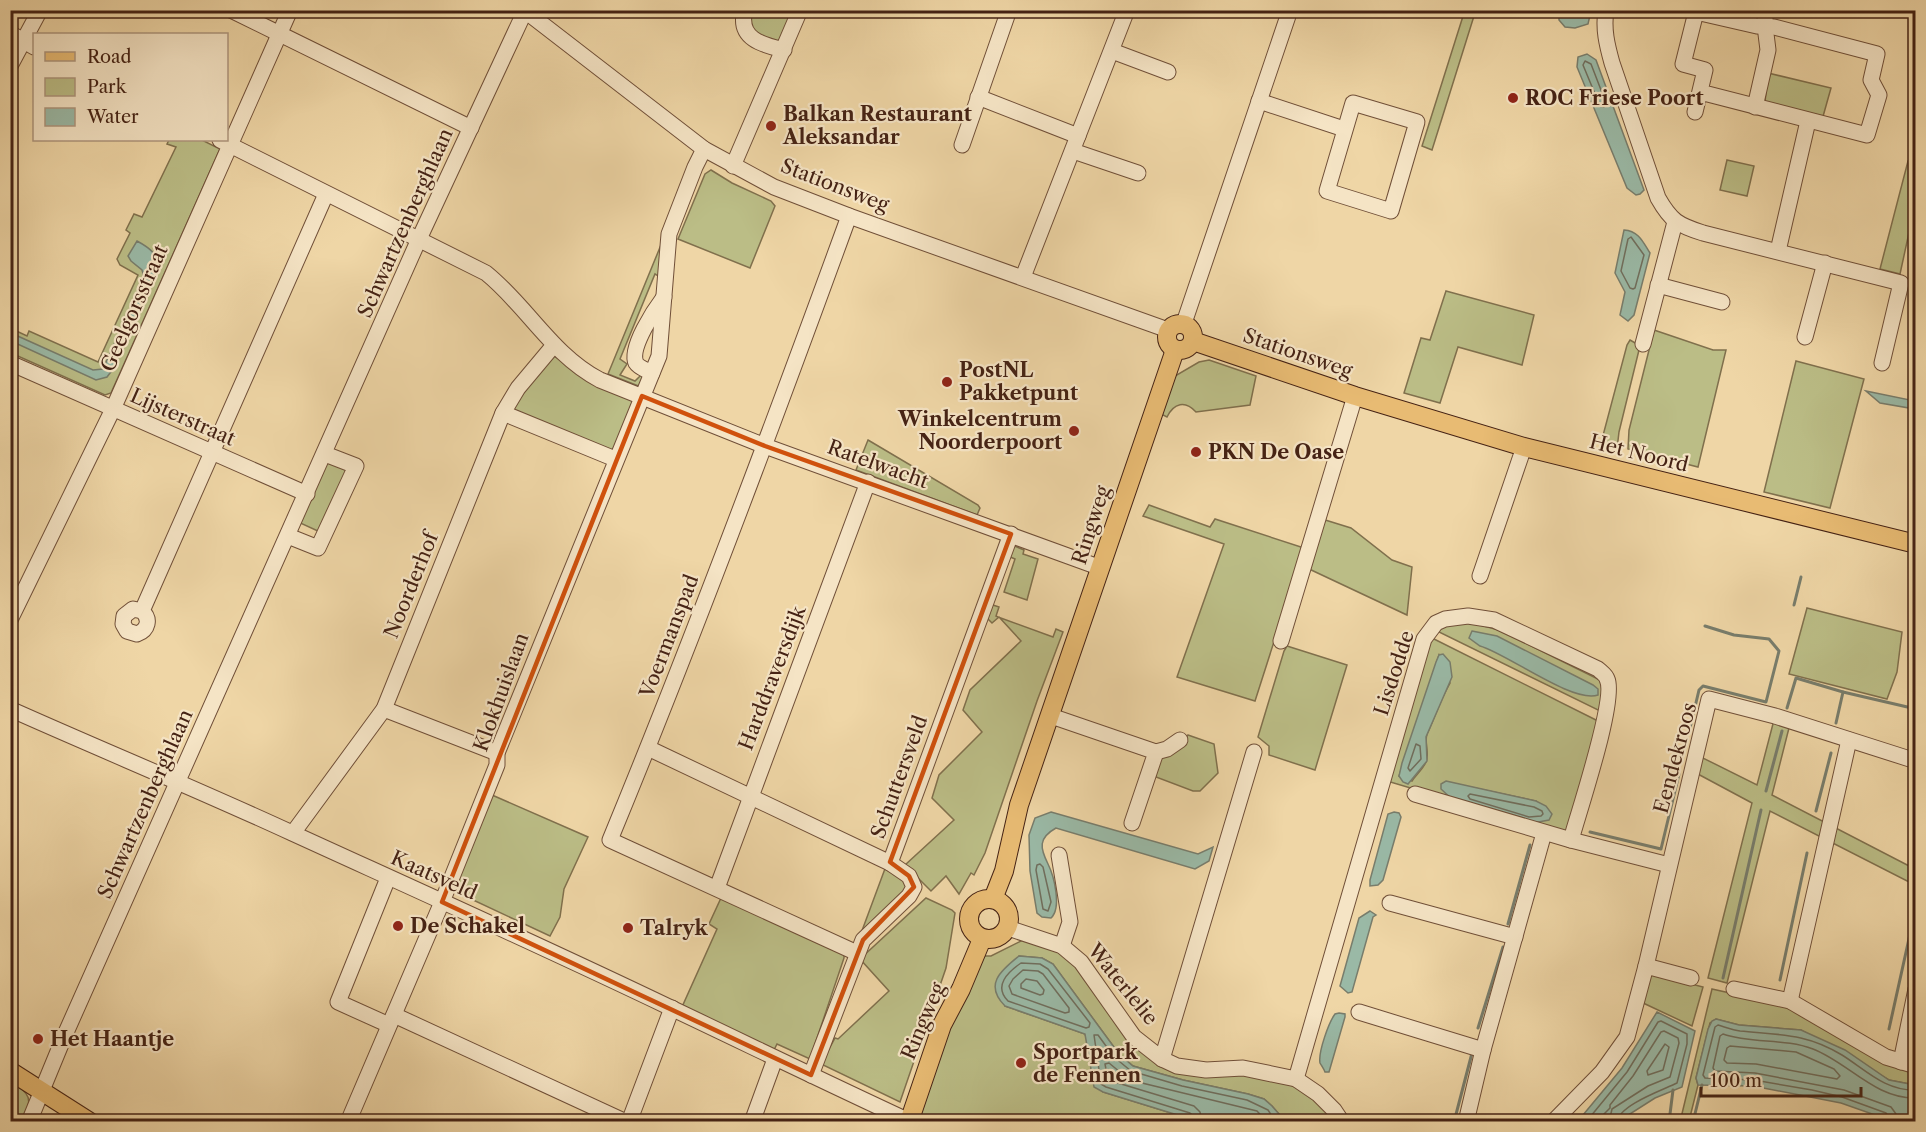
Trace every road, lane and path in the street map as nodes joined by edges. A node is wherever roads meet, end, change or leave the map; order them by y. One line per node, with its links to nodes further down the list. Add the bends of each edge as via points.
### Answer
1 (40, 10): 14 (street)
2 (231, 10): 13 (street)
3 (290, 10): 13 (street, Geelgorsstraat)
4 (745, 10): 15 (street, via 746,31 755,42)
5 (800, 10): 15 (street)
6 (1009, 10): 20 (street)
7 (1127, 10): 16 (street)
8 (1290, 10): 21 (street)
9 (1606, 10): 36 (street, via 1606,42 1612,63 1659,198)
10 (1765, 10): 12 (street)
11 (524, 11): 25 (street, Schwartzenberghlaan); 31 (street, Stationsweg)
12 (1765, 27): 19 (street, via 1696,12 1683,64 1705,70); 22 (street, via 1768,50); 24 (street, via 1877,54 1871,80 1879,95 1868,135)
13 (279, 35): 25 (street); 27 (street, Geelgorsstraat)
14 (23, 40): 17 (street)
15 (784, 50): 32 (street)
16 (1112, 51): 18 (street); 29 (street)
17 (10, 66)
18 (1168, 72)
19 (1700, 92): 22 (street); 23 (street)
20 (978, 97): 29 (street); 30 (street)
21 (1259, 101): 26 (street); 45 (street)
22 (1755, 107): 24 (street)
23 (1695, 112)
24 (1808, 121): 38 (street)
25 (471, 128): 37 (street, Schwartzenberghlaan)
26 (1344, 129): 26 (street, via 1353,104 1417,122 1391,211 1327,191)
27 (228, 136)
28 (225, 142): 34 (street, Ratelwacht); 56 (street, Geelgorsstraat)
29 (1076, 144): 33 (street); 40 (street)
30 (962, 145)
31 (704, 149): 32 (street, Stationsweg); 43 (street, Klokhuislaan, via 671,225)
32 (733, 166): 35 (street, Stationsweg)
33 (1138, 173)
34 (326, 194): 37 (street, Ratelwacht); 60 (street)
35 (849, 216): 40 (street, Stationsweg); 58 (street, Voermanspad)
36 (1675, 222): 38 (street); 41 (street)
37 (419, 239): 49 (street, Ratelwacht, via 495,280); 61 (street, Schwartzenberghlaan)
38 (1778, 251): 39 (street)
39 (1825, 263): 42 (street); 46 (street)
40 (1023, 277): 45 (street, Stationsweg)
41 (1658, 285): 44 (street); 48 (street)
42 (1908, 285): 52 (street)
43 (664, 297): 53 (street, Klokhuislaan, via 660,349); 53 (street, Klokhuislaan, via 646,326 635,360)
44 (1722, 302)
45 (1176, 327): 47 (main road, via 1190,327); 50 (main road, via 1167,341)
46 (1806, 337)
47 (1193, 341): 50 (main road, via 1189,347); 55 (main road, Stationsweg)
48 (1643, 344)
49 (554, 345): 54 (street, Ratelwacht, via 589,374); 57 (street, Noorderhof)
50 (1175, 350): 68 (main road, Ringweg)
51 (10, 363): 56 (street, Lijsterstraat)
52 (1882, 363)
53 (652, 373): 54 (street, Klokhuislaan)
54 (642, 396): 58 (street, Ratelwacht); 62 (street, Klokhuislaan)
55 (1355, 396): 59 (main road, Het Noord); 72 (street)
56 (113, 409): 60 (street, Lijsterstraat); 71 (street, Geelgorsstraat)
57 (502, 413): 62 (street); 74 (street, Noorderhof)
58 (765, 446): 63 (street, Ratelwacht); 78 (street, Voermanspad)
59 (1524, 447): 67 (main road, Het Noord); 69 (street)
60 (210, 452): 64 (street, Lijsterstraat); 70 (street)
61 (325, 454): 64 (street, Schwartzenberghlaan); 66 (street, via 356,466 318,548)
62 (615, 459): 81 (street, Klokhuislaan)
63 (868, 482): 65 (street, Ratelwacht); 85 (street, Harddraversdijk)
64 (307, 494): 66 (street, Schwartzenberghlaan)
65 (1011, 534): 68 (street, Ratelwacht); 91 (street, Schuttersveld)
66 (288, 536): 83 (street, Schwartzenberghlaan)
67 (1916, 544)
68 (1101, 568): 75 (main road, Ringweg)
69 (1480, 576)
70 (142, 611)
71 (10, 620)
72 (1281, 641)
73 (10, 709): 83 (street, Kaatsveld)
74 (384, 709): 81 (street); 87 (street, Noorderhof)
75 (1051, 716): 79 (street); 95 (main road, Ringweg, via 1019,805 1004,871)
76 (1180, 740): 79 (street)
77 (1850, 740): 82 (street, Eendekroos); 92 (street, Eendekroos, via 1709,699); 107 (street)
78 (648, 748): 85 (street); 94 (street, Voermanspad, via 610,840)
79 (1156, 752): 86 (street)
80 (1254, 752): 113 (street)
81 (497, 753): 96 (street, Klokhuislaan, via 497,765)
82 (1916, 761)
83 (178, 781): 87 (street, Kaatsveld); 118 (street, Schwartzenberghlaan)
84 (1415, 794): 88 (street)
85 (750, 796): 91 (street); 94 (street, Harddraversdijk)
86 (1132, 823)
87 (293, 833): 93 (street, Kaatsveld)
88 (1544, 833): 89 (street); 99 (street)
89 (1571, 840): 92 (street); 117 (street, Lisdodde, via 1605,718 1610,694 1608,679 1598,669 1494,620 1468,616 1436,623 1424,639)
90 (1059, 855): 101 (street, Waterlelie, via 1070,922)
91 (890, 863): 102 (street, Schuttersveld, via 909,876 914,887 868,933)
92 (1669, 865): 103 (street, Eendekroos)
93 (388, 878): 96 (street, Kaatsveld); 110 (street, via 338,1002)
94 (717, 888): 102 (street)
95 (993, 899): 98 (main road, via 1005,907); 100 (main road, via 977,902 969,915 970,927)
96 (442, 902): 108 (street, Kaatsveld); 110 (street, Klokhuislaan)
97 (1390, 903): 99 (street)
98 (1008, 928): 100 (main road, via 999,938); 101 (street, Waterlelie)
99 (1515, 937): 111 (street)
100 (982, 939): 119 (main road, Ringweg, via 942,1025)
101 (1062, 946): 113 (street, Waterlelie, via 1082,962 1134,1037)
102 (857, 953): 116 (street, Schuttersveld)
103 (1646, 966): 104 (street); 127 (street, via 1627,1037 1602,1071)
104 (1691, 978)
105 (1734, 989): 107 (street)
106 (1916, 989): 114 (street)
107 (1790, 1001): 114 (street, via 1886,1057)
108 (672, 1008): 112 (street); 123 (street)
109 (1359, 1012): 111 (street)
110 (392, 1020): 122 (street, Klokhuislaan); 123 (street)
111 (1483, 1050): 126 (street)
112 (775, 1059): 116 (street); 124 (street)
113 (1162, 1059): 117 (street, Waterlelie, via 1177,1066 1206,1070 1242,1068)
114 (1908, 1064)
115 (10, 1071): 118 (main road)
116 (811, 1075): 119 (street)
117 (1296, 1078): 125 (street, Waterlelie, via 1318,1094)
118 (43, 1091): 120 (street, Schwartzenberghlaan); 121 (main road)
119 (909, 1121)
120 (29, 1122)
121 (90, 1122)
122 (348, 1122)
123 (628, 1122)
124 (752, 1122)
125 (1342, 1122)
126 (1466, 1122)
127 (1553, 1122)

